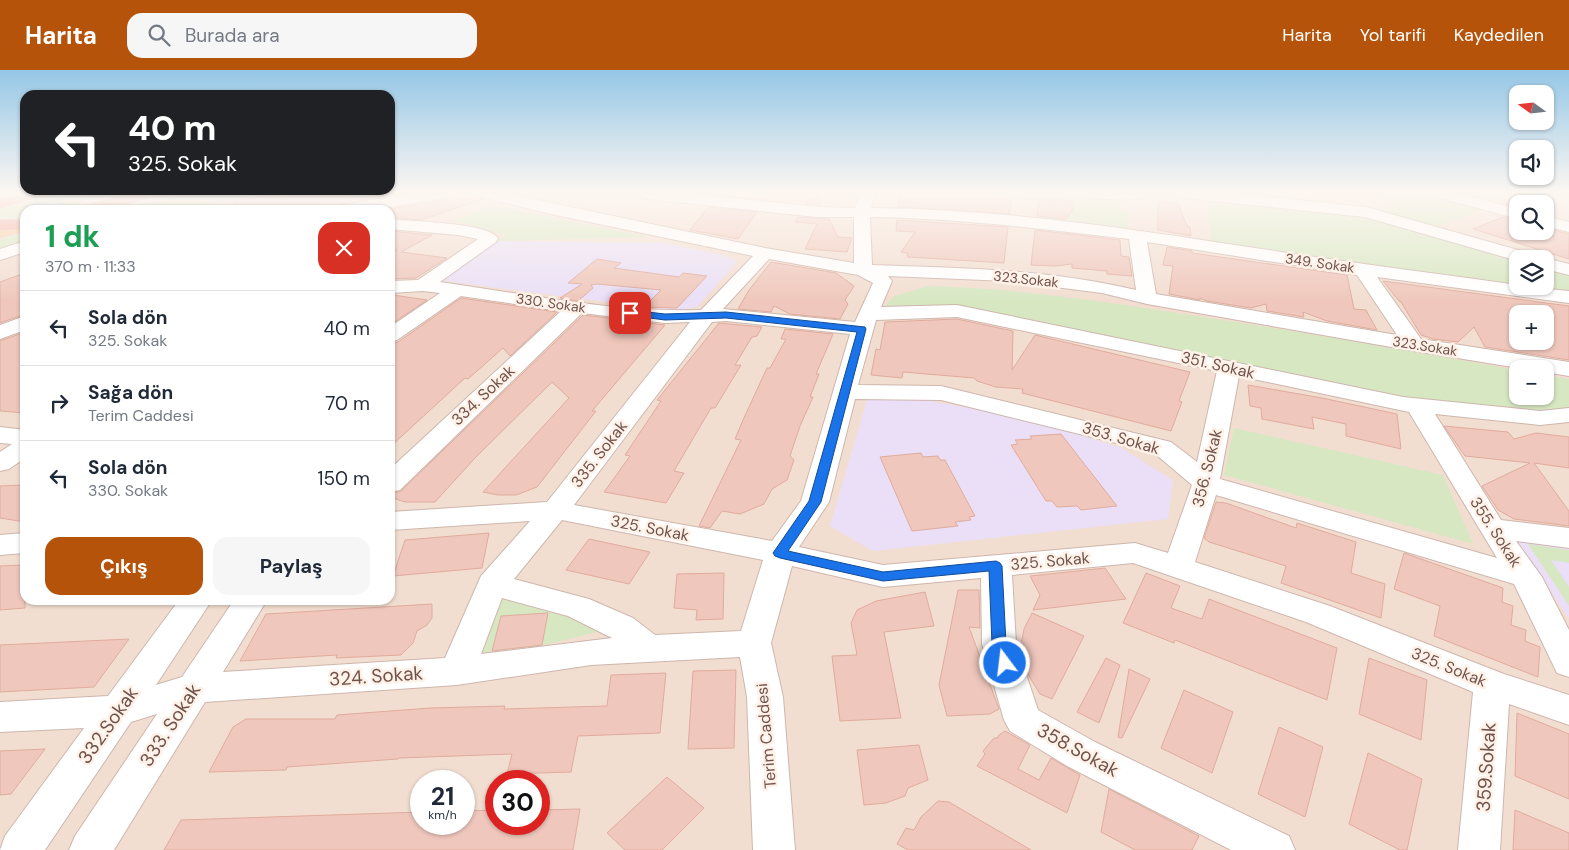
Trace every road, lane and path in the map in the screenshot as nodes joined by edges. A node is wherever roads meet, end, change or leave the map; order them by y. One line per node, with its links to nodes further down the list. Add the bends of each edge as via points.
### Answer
1 (444, 229): 19 (street, via 484,234 490,238)
2 (682, 229): 9 (street, 323.Sokak)
3 (862, 229): 16 (street)
4 (1142, 229): 23 (street)
5 (1159, 229): 17 (street, 349. Sokak)
6 (1427, 229): 8 (street)
7 (1449, 229): 8 (street)
8 (1440, 233): 10 (street)
9 (765, 253): 16 (street, 323.Sokak); 25 (street, 335. Sokak)
10 (1509, 253)
11 (0, 255): 12 (street)
12 (20, 255)
13 (20, 257): 15 (street)
14 (1554, 266): 18 (street)
15 (0, 267)
16 (863, 270): 23 (street, 323.Sokak, via 1008,276 1102,287); 26 (street, Terim Caddesi, via 883,281)
17 (1363, 270): 22 (street, 349. Sokak); 30 (street)
18 (1569, 270)
19 (423, 285): 20 (street, 330. Sokak); 21 (street, 330. Sokak)
20 (395, 287)
21 (457, 290): 24 (street, 330. Sokak); 29 (street)
22 (1569, 297)
23 (1147, 298): 30 (street, 323.Sokak)
24 (576, 307): 25 (street, 330. Sokak, via 665,317); 40 (street, 334. Sokak)
25 (706, 316): 26 (street, 330. Sokak); 42 (street, 335. Sokak)
26 (864, 322): 31 (street, 351. Sokak, via 925,311 965,313); 33 (street, Terim Caddesi)
27 (20, 324): 28 (street)
28 (0, 332)
29 (395, 333)
30 (1414, 345): 32 (street, 323.Sokak)
31 (1229, 368): 34 (street, 351. Sokak); 41 (street, 356. Sokak)
32 (1569, 369)
33 (845, 392): 41 (street, 353. Sokak, via 941,393 1080,426 1162,447); 48 (street, Terim Caddesi, via 815,502)
34 (1417, 405): 35 (street, 351. Sokak, via 1540,418); 44 (street, 355. Sokak)
35 (1569, 415)
36 (0, 435): 37 (street)
37 (20, 437)
38 (20, 449): 39 (street)
39 (0, 463)
40 (395, 479)
41 (1206, 482): 50 (street, 356. Sokak); 51 (street, 353. Sokak)
42 (555, 510): 43 (street, 325. Sokak); 48 (street, 325. Sokak); 52 (street, 335. Sokak)
43 (395, 521)
44 (1492, 528): 45 (street); 51 (street, 355. Sokak)
45 (1569, 538)
46 (20, 543): 47 (street)
47 (0, 545)
48 (780, 553): 49 (street, 325. Sokak, via 883,576); 55 (street, Terim Caddesi)
49 (996, 566): 50 (street, 325. Sokak, via 1135,552); 67 (street, 358.Sokak, via 999,644 1023,720 1081,754)
50 (1178, 567): 59 (street, 325. Sokak, via 1318,614)
51 (1526, 577): 57 (street, 355. Sokak)
52 (492, 584): 56 (street, via 578,607 621,627); 58 (street, 335. Sokak)
53 (192, 605): 62 (street, 332.Sokak)
54 (248, 605): 60 (street, 333. Sokak)
55 (754, 643): 56 (street, 324. Sokak); 66 (street, Terim Caddesi, via 765,697)
56 (647, 648): 58 (street, 324. Sokak, via 591,652)
57 (1569, 663)
58 (456, 671): 60 (street, 324. Sokak)
59 (1492, 684): 61 (street, 325. Sokak); 68 (street, 359.Sokak)
60 (194, 688): 62 (street, 324. Sokak); 65 (street, 333. Sokak)
61 (1569, 710)
62 (118, 711): 63 (street, 324. Sokak); 64 (street, 332.Sokak)
63 (0, 717)
64 (20, 850)
65 (90, 850)
66 (774, 850)
67 (1274, 850)
68 (1479, 850)

